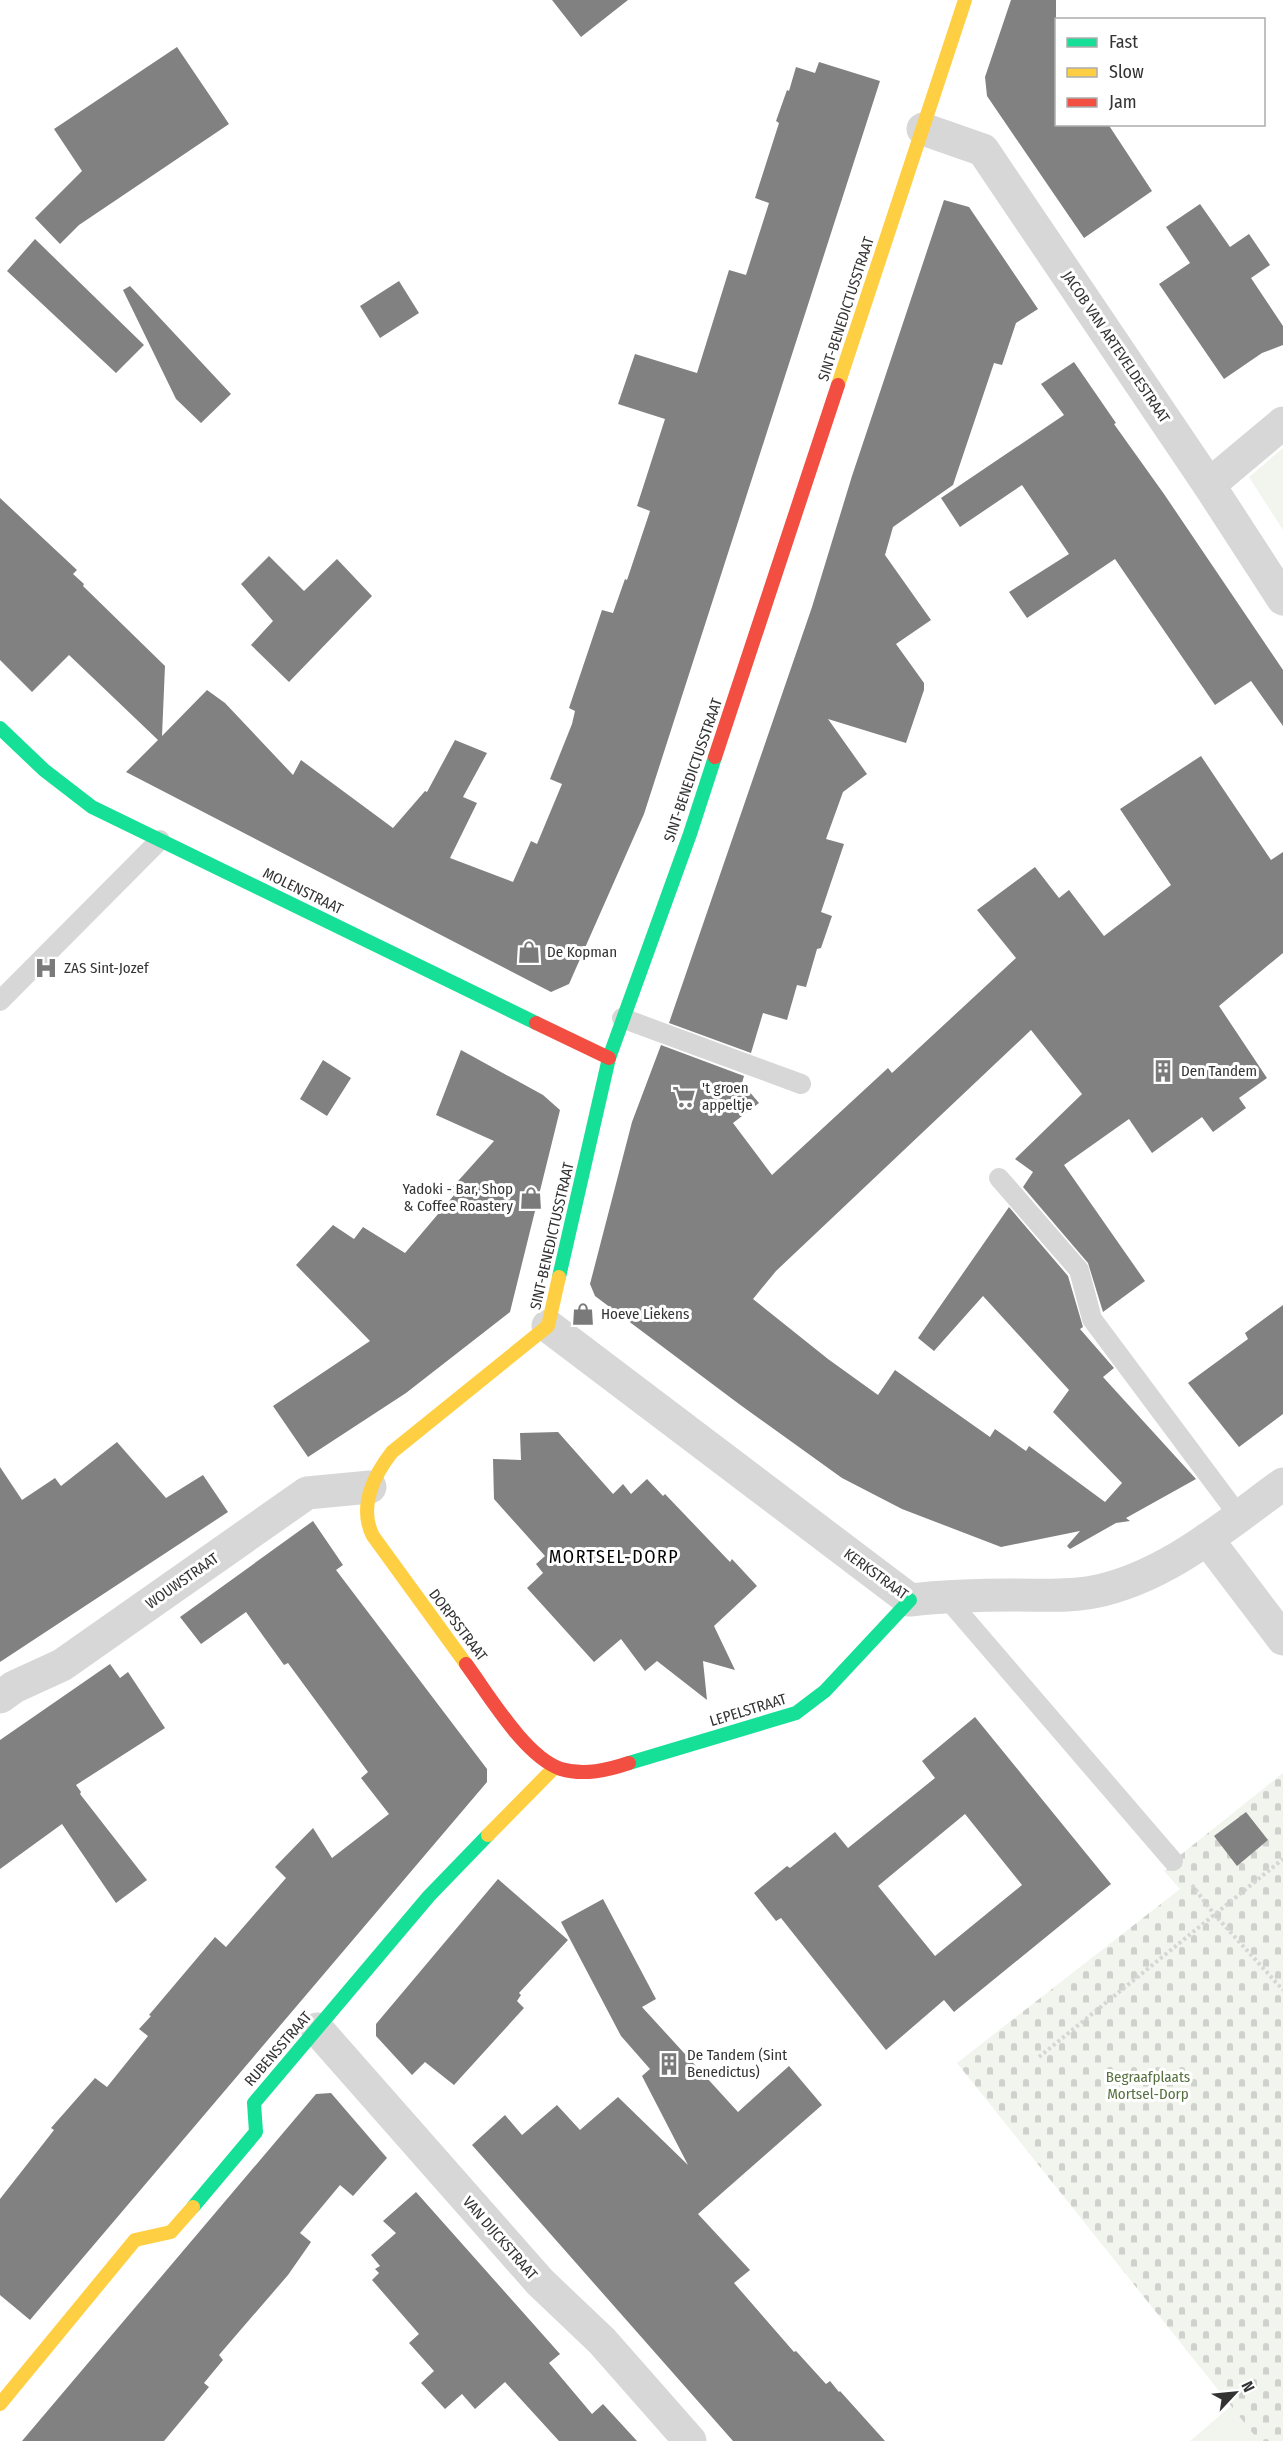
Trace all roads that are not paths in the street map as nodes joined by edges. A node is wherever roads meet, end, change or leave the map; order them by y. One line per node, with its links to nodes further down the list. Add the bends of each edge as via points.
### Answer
1 (965, 0): 2 (street, SINT-BENEDICTUSSTRAAT)
2 (923, 129): 4 (street, JACOB VAN ARTEVELDESTRAAT, via 983,150); 9 (street, SINT-BENEDICTUSSTRAAT, via 690,834)
3 (1283, 423): 4 (street)
4 (1209, 485): 5 (street, JACOB VAN ARTEVELDESTRAAT)
5 (1283, 599)
6 (0, 728): 7 (street, MOLENSTRAAT, via 66,789 92,807)
7 (160, 840): 8 (lane); 10 (street, MOLENSTRAAT)
8 (0, 1001)
9 (622, 1018): 10 (street, SINT-BENEDICTUSSTRAAT); 11 (lane)
10 (609, 1058): 13 (street, SINT-BENEDICTUSSTRAAT)
11 (801, 1084)
12 (999, 1178): 16 (lane, via 1079,1270 1092,1320)
13 (548, 1326): 15 (street, SINT-BENEDICTUSSTRAAT, via 392,1452 378,1468); 19 (street, KERKSTRAAT)
14 (1283, 1484): 16 (street, KERKSTRAAT)
15 (370, 1487): 21 (street, WOUWSTRAAT, via 307,1493 62,1665); 22 (street, DORPSSTRAAT, via 369,1529 381,1550 521,1738)
16 (1239, 1516): 17 (street, KERKSTRAAT)
17 (1207, 1539): 18 (street, KERKSTRAAT, via 1142,1577 1091,1592); 20 (street)
18 (945, 1596): 19 (street, KERKSTRAAT); 23 (lane)
19 (910, 1600): 22 (street, LEPELSTRAAT, via 825,1691 796,1713 591,1773)
20 (1283, 1639)
21 (0, 1697)
22 (555, 1767): 24 (street, RUBENSSTRAAT, via 429,1896)
23 (1173, 1861)
24 (317, 2029): 25 (street, RUBENSSTRAAT, via 254,2103 256,2132 248,2142 171,2232 135,2240); 26 (street, VAN DIJCKSTRAAT, via 540,2282 602,2341)
25 (0, 2404)
26 (690, 2441)

